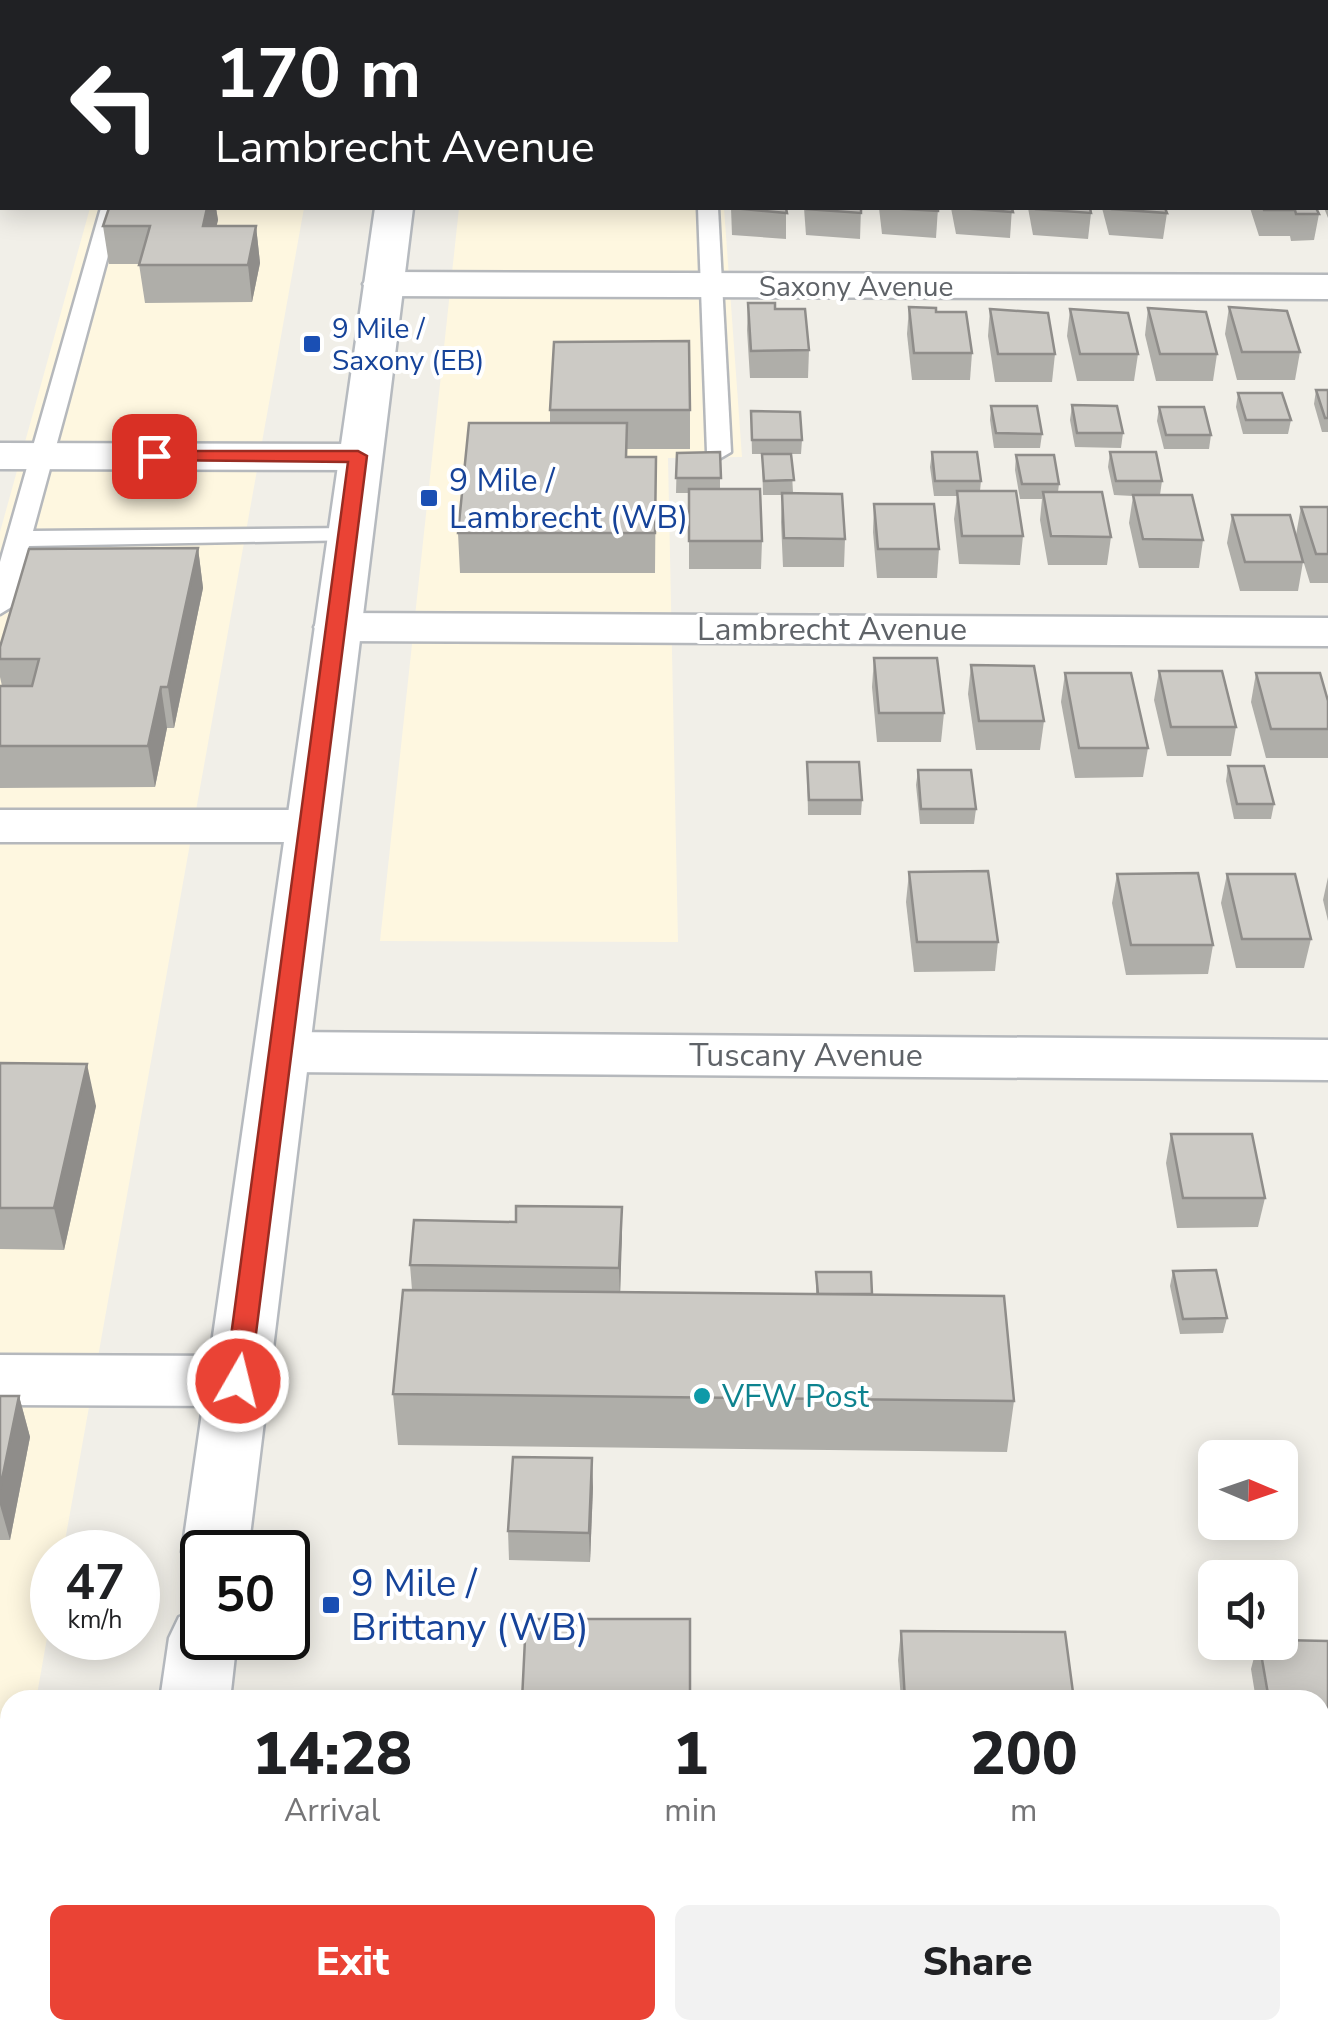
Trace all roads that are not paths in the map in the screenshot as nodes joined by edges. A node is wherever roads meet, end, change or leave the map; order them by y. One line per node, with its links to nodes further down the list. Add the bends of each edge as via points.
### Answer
1 (110, 210): 8 (lane)
2 (394, 210): 4 (street)
3 (708, 210): 5 (lane)
4 (384, 284): 5 (street, Saxony Avenue); 9 (street)
5 (710, 285): 6 (street, Saxony Avenue); 7 (lane)
6 (1328, 288)
7 (719, 452)
8 (20, 456): 9 (street); 11 (lane)
9 (358, 456): 10 (street)
10 (348, 535): 11 (lane); 13 (street)
11 (18, 539): 12 (lane)
12 (0, 606)
13 (337, 628): 14 (street, Lambrecht Avenue); 16 (street)
14 (1328, 632)
15 (0, 826): 16 (street)
16 (310, 826): 17 (street)
17 (283, 1052): 18 (street, Tuscany Avenue); 20 (street)
18 (1328, 1060)
19 (0, 1380): 20 (street)
20 (238, 1381): 21 (street)
21 (218, 1530)
22 (200, 1660): 23 (street)
23 (196, 1690)

